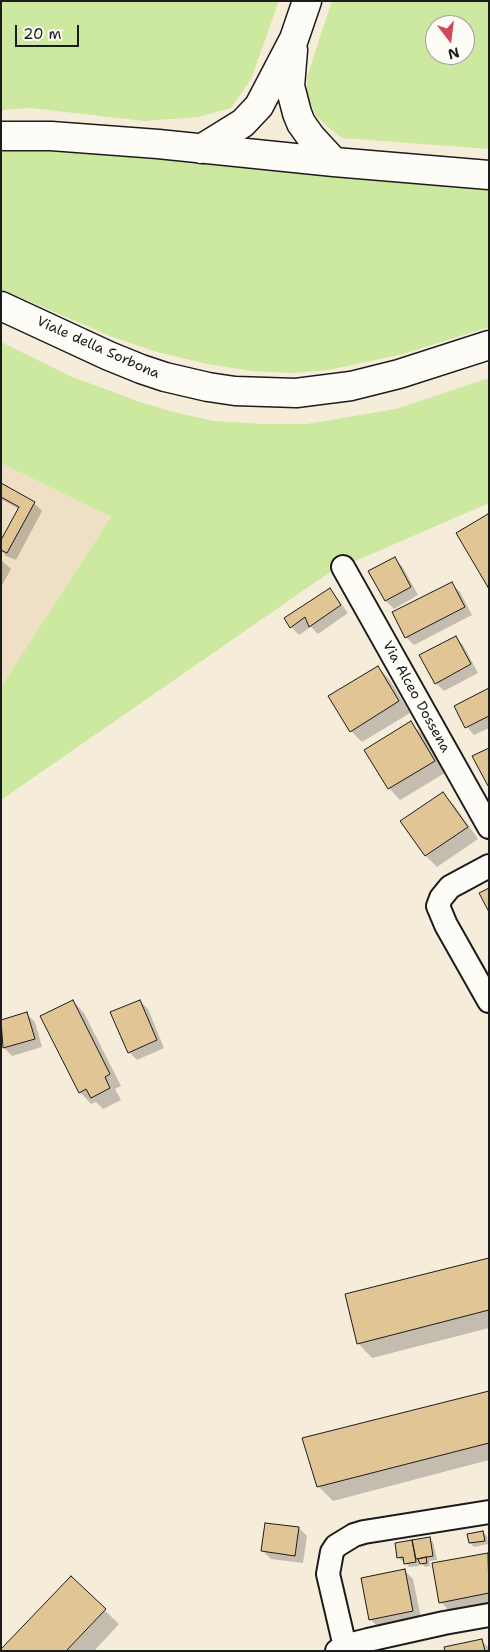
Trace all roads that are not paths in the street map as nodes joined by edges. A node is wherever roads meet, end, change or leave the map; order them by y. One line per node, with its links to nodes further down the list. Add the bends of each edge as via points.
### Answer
1 (307, 1): 2 (street)
2 (294, 39): 4 (street, via 264,98 252,114); 5 (street, via 290,86 294,103 301,123)
3 (4, 137): 4 (street, via 51,136)
4 (201, 149): 5 (street)
5 (334, 162): 6 (street)
6 (489, 175)
7 (1, 306): 8 (street, Viale della Sorbona, via 141,369 235,391 296,393 351,386)
8 (489, 345)
9 (343, 567): 10 (street, Via Alceo Dossena)
10 (489, 827)
11 (489, 866): 12 (street, via 456,883 444,894 438,906)
12 (489, 1001)
13 (489, 1512): 15 (street, via 364,1532 336,1546 328,1574)
14 (489, 1615): 15 (street)
15 (342, 1649)

